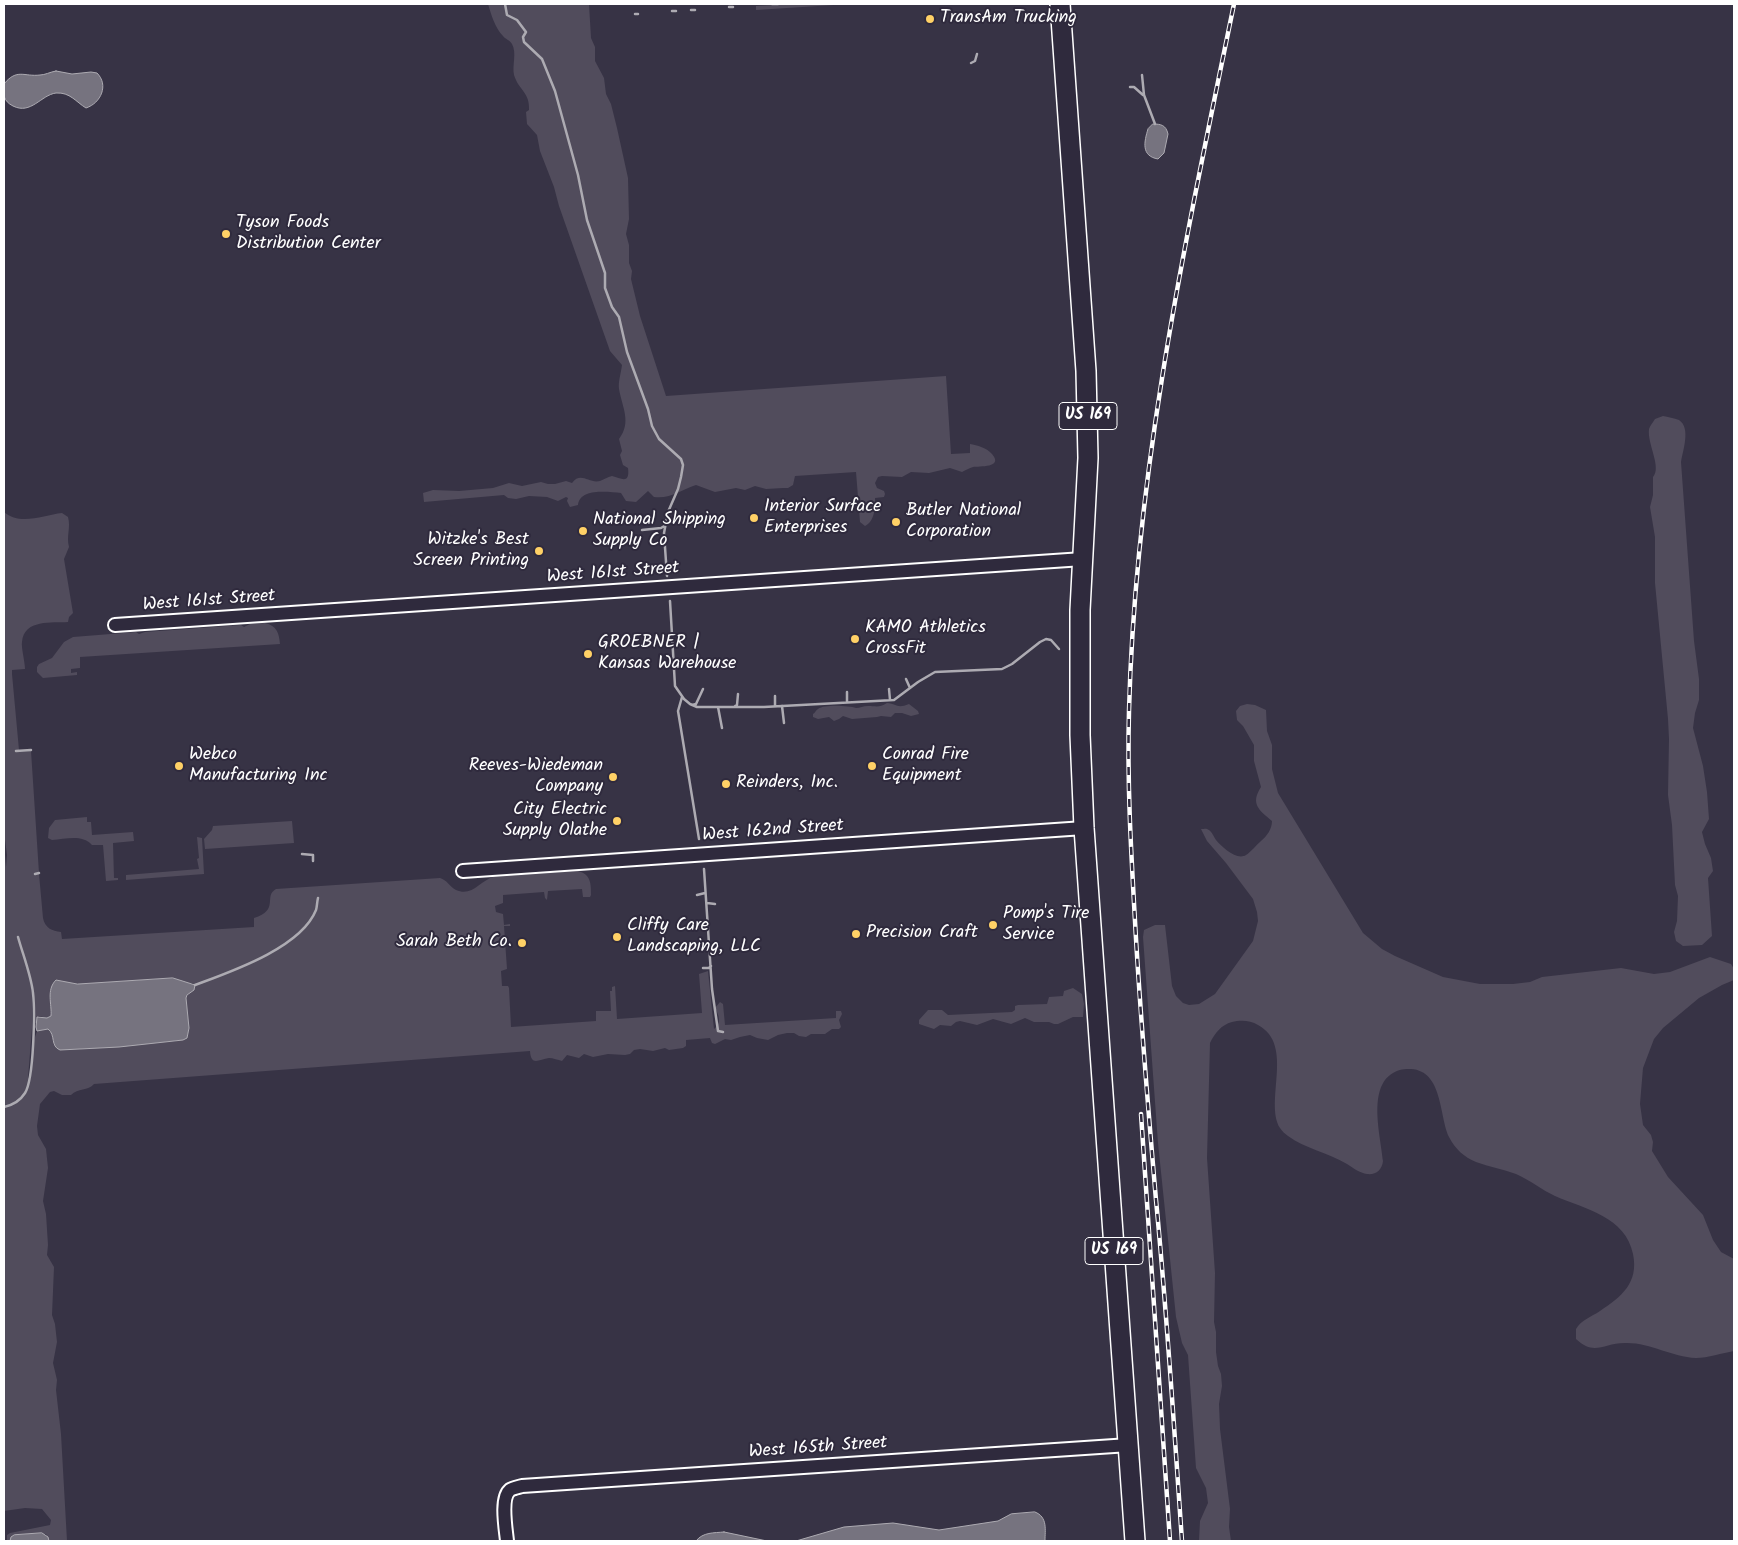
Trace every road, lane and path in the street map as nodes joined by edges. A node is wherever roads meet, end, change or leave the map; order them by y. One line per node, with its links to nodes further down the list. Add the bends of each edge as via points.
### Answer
1 (1060, 4): 2 (highway, US 169, via 1086,371 1088,458)
2 (1083, 559): 3 (street, West 161st Street); 4 (highway, US 169, via 1080,717)
3 (115, 625)
4 (1084, 828): 5 (street, West 162nd Street); 6 (highway, US 169)
5 (464, 871)
6 (1129, 1445): 7 (street, West 165th Street, via 522,1486 510,1490 506,1496); 8 (highway, US 169)
7 (507, 1541)
8 (1135, 1541)

